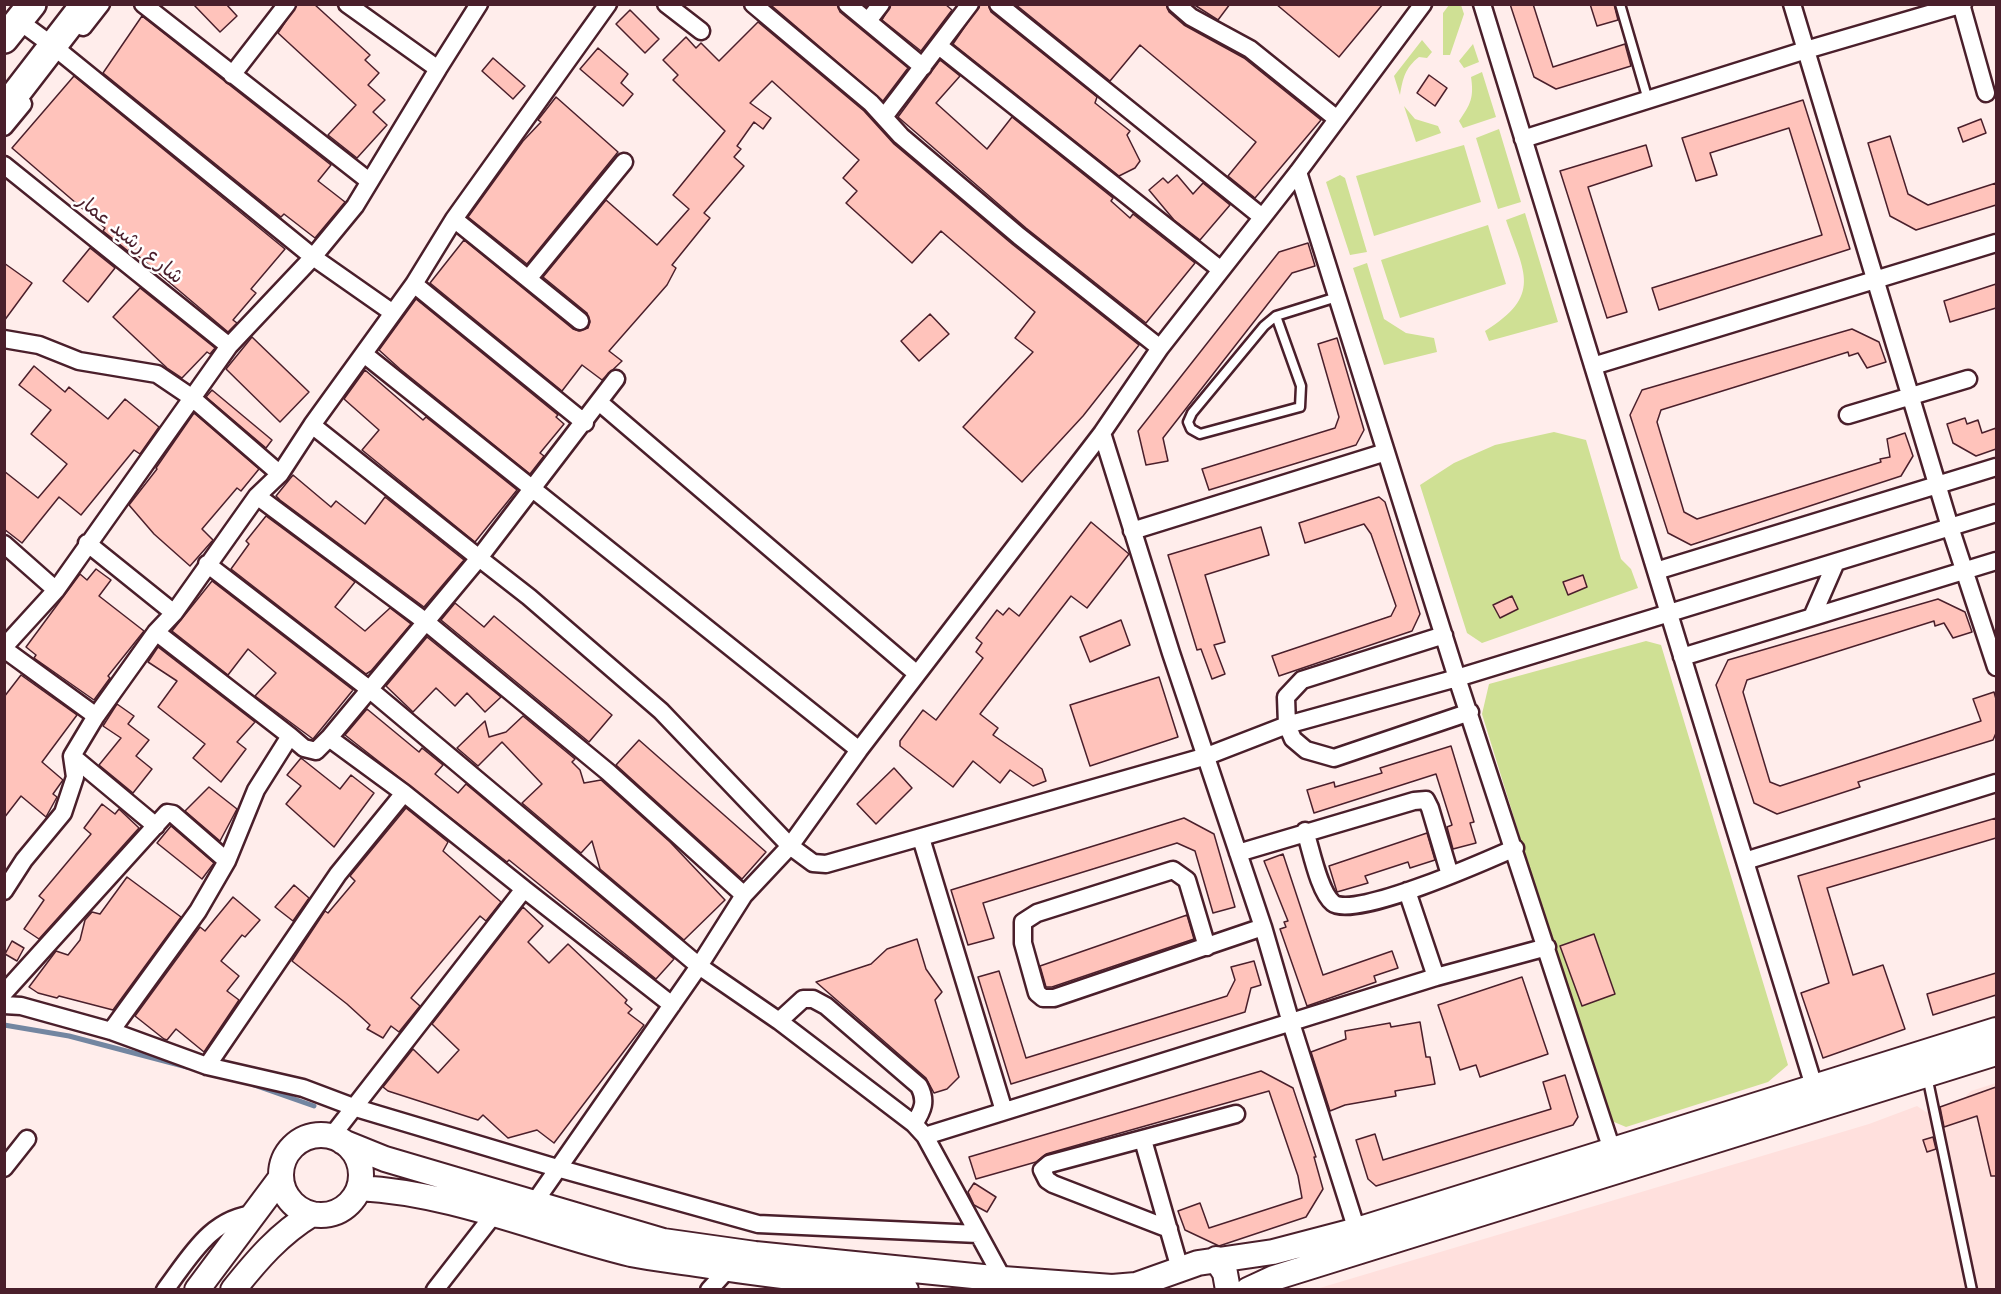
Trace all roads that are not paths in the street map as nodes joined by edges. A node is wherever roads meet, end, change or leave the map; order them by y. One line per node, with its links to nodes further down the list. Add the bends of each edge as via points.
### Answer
1 (85, 4): 24 (main road)
2 (101, 4): 24 (street)
3 (143, 4): 28 (street)
4 (287, 4): 28 (street)
5 (347, 4): 27 (street)
6 (479, 4): 27 (street)
7 (608, 4): 41 (street)
8 (666, 4): 22 (street)
9 (753, 4): 32 (street)
10 (847, 4): 20 (street)
11 (881, 4): 20 (street)
12 (970, 4): 23 (street)
13 (998, 4): 40 (street)
14 (1176, 4): 33 (street, via 1191,17 1250,49)
15 (1423, 4): 33 (street)
16 (1482, 4): 35 (street)
17 (1620, 4): 30 (lane)
18 (1792, 4): 25 (street)
19 (1962, 5): 25 (street); 29 (street)
20 (868, 21): 26 (street)
21 (18, 22): 24 (street)
22 (701, 31)
23 (939, 45): 26 (street); 44 (street)
24 (57, 50): 31 (main road); 34 (street); 43 (street)
25 (1806, 50): 30 (street); 46 (street)
26 (923, 67): 32 (street)
27 (438, 69): 39 (street)
28 (232, 75): 39 (street)
29 (1986, 93)
30 (1648, 100): 35 (street)
31 (4, 109)
32 (884, 117): 54 (street, via 901,136 1010,228)
33 (1336, 119): 38 (street)
34 (4, 127)
35 (1523, 139): 56 (street)
36 (624, 162): 45 (street)
37 (4, 165): 53 (street, شارع رشيد عمار)
38 (1298, 172): 40 (street); 48 (street)
39 (369, 180): 43 (street, via 356,206)
40 (1262, 217): 44 (street)
41 (454, 219): 45 (street); 47 (street)
42 (1996, 243): 46 (street)
43 (313, 257): 49 (street); 53 (street)
44 (1221, 270): 54 (street)
45 (528, 279): 51 (street)
46 (1876, 281): 56 (street); 59 (street)
47 (414, 284): 49 (street); 63 (street)
48 (1337, 297): 50 (lane); 66 (street)
49 (393, 313): 55 (street)
50 (1276, 316): 50 (lane, via 1301,386 1300,407 1200,434 1191,429 1188,422 1192,413 1253,337)
51 (580, 321)
52 (4, 339): 60 (street, via 39,345 79,361 157,374)
53 (229, 346): 60 (street)
54 (1160, 348): 65 (street)
55 (364, 354): 64 (street); 70 (street)
56 (1593, 366): 81 (street)
57 (616, 379): 61 (street)
58 (1968, 379): 59 (street)
59 (1911, 396): 62 (street); 69 (street)
60 (191, 397): 68 (street); 75 (street)
61 (599, 402): 63 (street); 93 (street)
62 (1848, 415)
63 (585, 423): 70 (street)
64 (312, 425): 68 (street); 77 (street)
65 (1102, 433): 74 (street); 93 (street)
66 (1386, 452): 74 (street); 89 (street)
67 (1996, 467): 69 (street)
68 (280, 474): 71 (street)
69 (1937, 485): 73 (street); 81 (street)
70 (530, 488): 77 (street); 101 (street)
71 (257, 496): 80 (street); 87 (street)
72 (1996, 513): 73 (street)
73 (1950, 527): 79 (street); 82 (street)
74 (1132, 531): 103 (street)
75 (87, 543): 83 (street); 84 (street)
76 (4, 544): 83 (street)
77 (479, 558): 87 (street); 109 (street, via 661,711)
78 (1996, 561): 82 (street)
79 (1836, 562): 85 (street); 86 (street)
80 (207, 564): 84 (street); 95 (street)
81 (1656, 571): 85 (street)
82 (1965, 571): 86 (street); 92 (street)
83 (56, 590): 90 (street)
84 (174, 613): 88 (street)
85 (1669, 613): 91 (street); 94 (street)
86 (1812, 617): 91 (street)
87 (426, 622): 95 (street); 118 (street, via 608,772)
88 (156, 632): 97 (street); 99 (street)
89 (1444, 635): 94 (street); 98 (street, via 1302,680 1286,697)
90 (6, 654): 97 (street)
91 (1682, 657): 113 (street)
92 (1996, 667)
93 (917, 674): 101 (street)
94 (1457, 678): 96 (street); 98 (street)
95 (369, 689): 100 (street); 122 (street)
96 (1470, 712): 98 (street, via 1334,758 1306,750 1293,739); 110 (street)
97 (96, 716): 102 (street)
98 (1287, 725): 103 (street)
99 (290, 736): 100 (street, via 304,748 316,751); 112 (street, via 256,790)
100 (329, 738): 105 (street)
101 (859, 750): 109 (street)
102 (72, 756): 106 (street); 116 (street, via 75,777 63,813)
103 (1207, 756): 108 (street); 111 (street)
104 (1996, 783): 113 (street)
105 (404, 793): 115 (street); 132 (street, via 338,874)
106 (156, 826): 112 (street, via 167,813 173,814); 124 (street)
107 (1305, 831): 111 (street); 114 (street, via 1426,800); 117 (street, via 1326,896 1335,905 1352,908)
108 (921, 838): 109 (street, via 826,864 813,863); 137 (street)
109 (790, 846): 118 (street)
110 (1515, 848): 114 (street); 121 (street)
111 (1238, 853): 119 (street)
112 (227, 861): 130 (street, via 198,911)
113 (1745, 861): 134 (street)
114 (1450, 875): 117 (street)
115 (524, 889): 126 (street); 135 (street)
116 (4, 891)
117 (1407, 891): 123 (street)
118 (744, 895): 122 (street)
119 (1263, 927): 120 (street); 128 (street)
120 (1207, 947): 120 (street, via 1187,880 1173,870 1037,913 1023,922 1023,943 1037,993 1043,998 1054,998)
121 (1547, 947): 123 (street); 143 (street)
122 (699, 966): 126 (street); 127 (street)
123 (1436, 978): 128 (street)
124 (4, 993)
125 (4, 1005): 130 (street, via 21,1006)
126 (672, 1005): 145 (street)
127 (778, 1021): 139 (street); 139 (street, via 803,999 826,1005 919,1086 924,1095)
128 (1291, 1023): 137 (street); 155 (street)
129 (1996, 1030): 134 (main road)
130 (111, 1031): 132 (street)
131 (1996, 1053): 133 (main road)
132 (207, 1066): 135 (street, via 303,1088)
133 (1926, 1074): 136 (main road); 171 (lane)
134 (1813, 1086): 136 (street); 143 (main road)
135 (356, 1108): 141 (street); 145 (street)
136 (1821, 1109): 143 (main road)
137 (1004, 1111): 139 (street)
138 (1236, 1114): 142 (street)
139 (920, 1130): 154 (street)
140 (27, 1139): 144 (street)
141 (337, 1139): 146 (main road, via 318,1135 305,1138 285,1156); 147 (main road, via 357,1159); 148 (main road, via 385,1159)
142 (1143, 1140): 153 (street); 153 (street, via 1049,1164 1042,1170 1053,1184)
143 (1616, 1161): 155 (main road)
144 (4, 1168)
145 (557, 1168): 148 (street); 152 (street)
146 (280, 1179): 150 (main road); 151 (main road, via 287,1197)
147 (358, 1188): 149 (main road, via 398,1190); 151 (main road, via 352,1201 341,1210 327,1215)
148 (534, 1203): 157 (main road)
149 (495, 1213): 158 (main road, via 632,1254); 166 (street)
150 (256, 1214): 163 (street, via 234,1217 214,1228); 164 (main road)
151 (312, 1214): 165 (main road, via 265,1250)
152 (758, 1224): 154 (street); 157 (street)
153 (1169, 1229): 160 (street)
154 (978, 1234): 159 (street)
155 (1360, 1240): 156 (main road); 170 (main road, via 1277,1281)
156 (1216, 1259): 160 (main road); 169 (main road, via 1225,1273)
157 (755, 1263): 158 (main road); 159 (main road); 161 (main road)
158 (728, 1269): 167 (street)
159 (1003, 1279): 162 (main road)
160 (1181, 1279): 162 (main road)
161 (844, 1286): 168 (main road)
162 (1112, 1288)
163 (165, 1290)
164 (198, 1290)
165 (233, 1290)
166 (435, 1290)
167 (709, 1290)
168 (906, 1290)
169 (1228, 1290)
170 (1248, 1290)
171 (1972, 1290)

